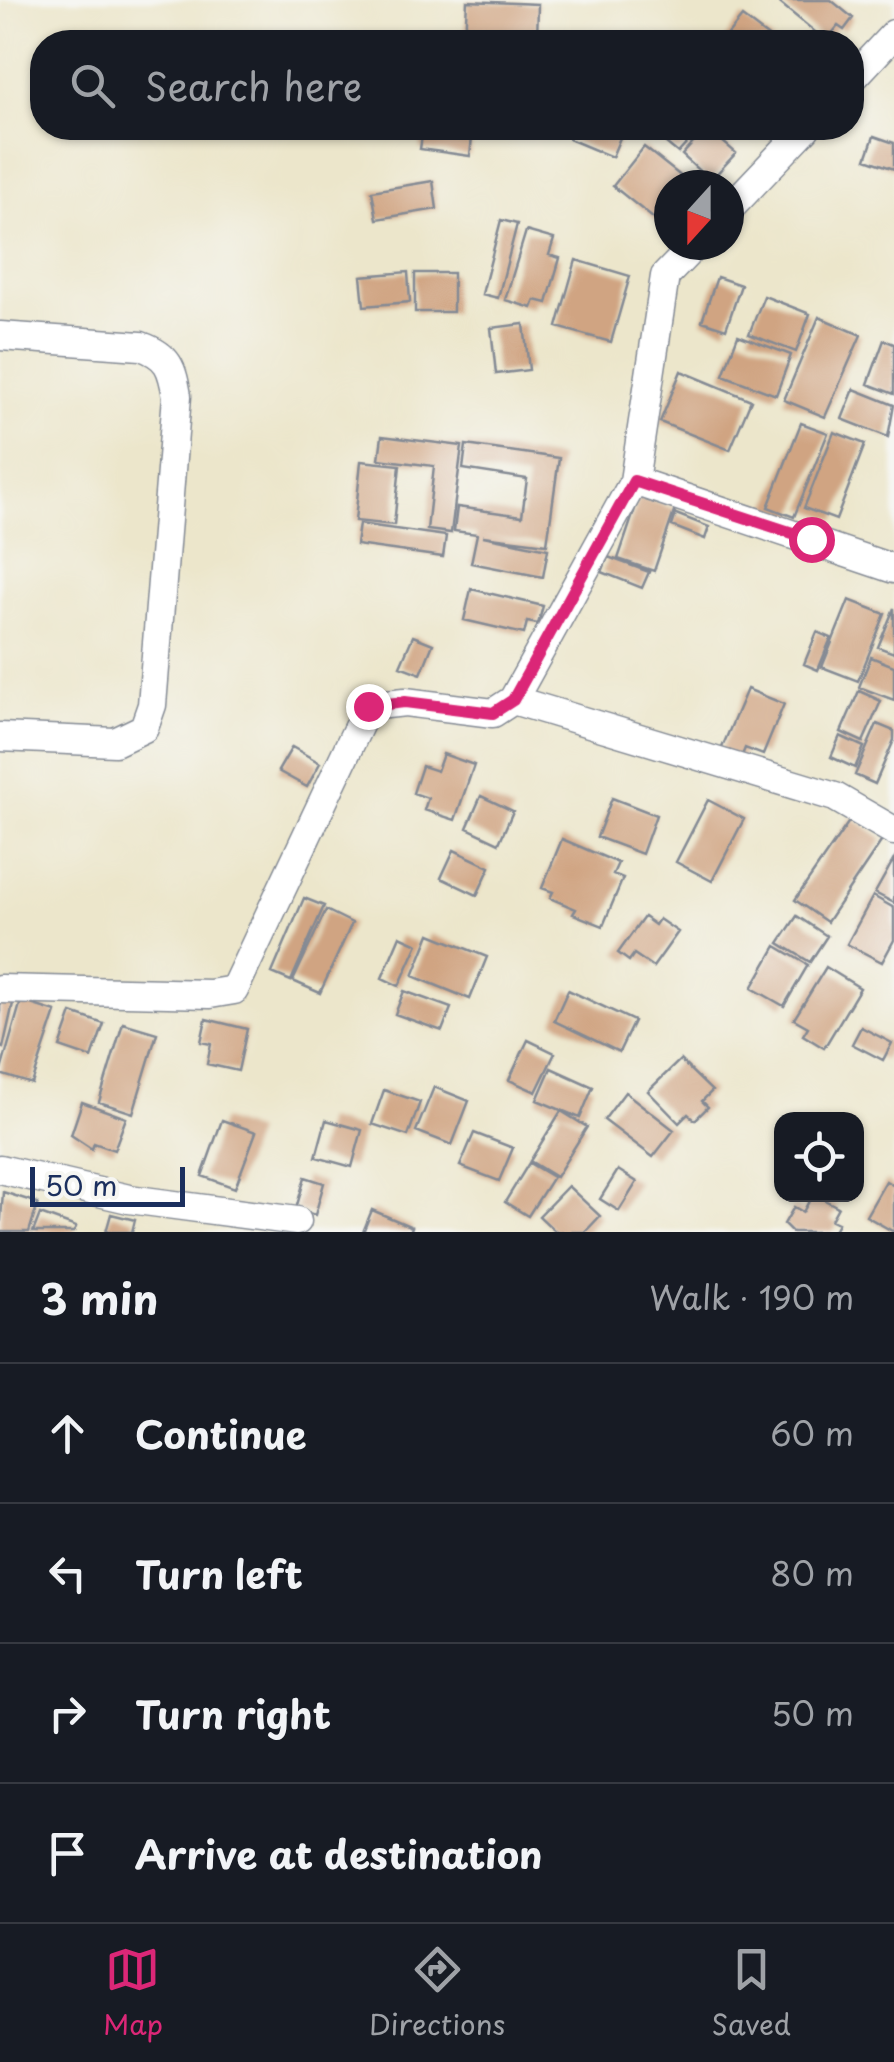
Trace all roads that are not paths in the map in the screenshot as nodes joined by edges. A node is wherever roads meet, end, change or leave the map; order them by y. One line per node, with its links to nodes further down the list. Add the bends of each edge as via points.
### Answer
1 (894, 34): 2 (street)
2 (864, 66)
3 (795, 140): 4 (street)
4 (744, 193)
5 (680, 260): 7 (street, via 665,276)
6 (0, 336): 10 (street, via 141,346 163,354 177,396 152,704 144,728 115,742)
7 (634, 481): 8 (street); 9 (street)
8 (894, 569)
9 (513, 700): 11 (street, via 834,797); 12 (street, via 493,713 405,702 368,706 234,990)
10 (0, 736)
11 (894, 831)
12 (0, 988)
13 (0, 1169): 14 (street, via 129,1199)
14 (297, 1221)

